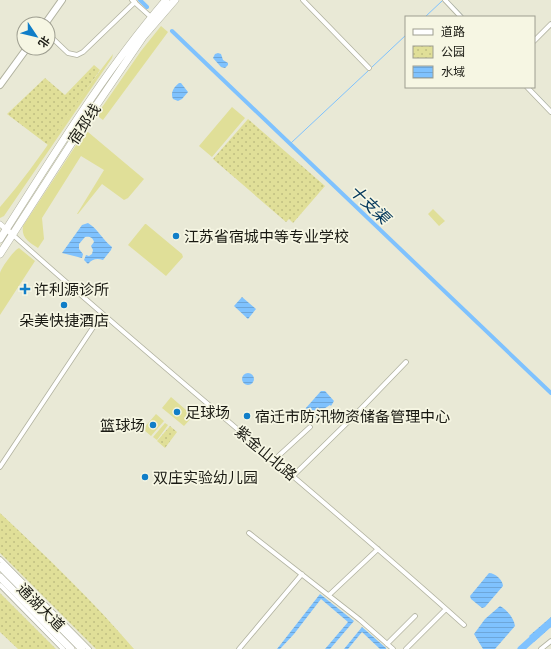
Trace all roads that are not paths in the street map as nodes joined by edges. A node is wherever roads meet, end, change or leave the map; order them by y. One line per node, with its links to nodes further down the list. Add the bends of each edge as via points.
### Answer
1 (62, 0): 7 (main road)
2 (166, 0): 9 (main road, 宿邳线)
3 (175, 0): 9 (main road, 宿邳线)
4 (303, 0): 14 (street)
5 (445, 0): 8 (street)
6 (134, 1): 9 (street); 12 (street, via 83,52 77,55 68,53)
7 (51, 16)
8 (460, 16)
9 (154, 20): 19 (main road, 宿邳线, via 85,109); 20 (main road, 宿邳线, via 80,129)
10 (551, 24): 11 (street)
11 (535, 39)
12 (56, 42)
13 (21, 56): 15 (main road)
14 (369, 68)
15 (0, 85)
16 (528, 88): 17 (street)
17 (551, 112)
18 (0, 224): 19 (street)
19 (6, 230): 20 (street); 21 (main road, 宿邳线)
20 (13, 235): 22 (main road, 宿邳线); 23 (street, 紫金山北路)
21 (0, 239)
22 (0, 254)
23 (102, 314): 26 (street, 紫金山北路); 27 (street)
24 (406, 362): 28 (street)
25 (310, 427): 26 (street)
26 (274, 460): 28 (street, 紫金山北路)
27 (0, 467)
28 (293, 476): 30 (street, 紫金山北路)
29 (249, 533): 33 (street)
30 (378, 549): 36 (street); 37 (street, 紫金山北路)
31 (0, 559): 47 (street)
32 (0, 566): 46 (main road, 通湖大道)
33 (302, 574): 36 (street); 48 (street)
34 (0, 577): 39 (main road, 通湖大道)
35 (0, 585): 41 (street)
36 (329, 595): 43 (street)
37 (446, 609): 40 (street, 紫金山北路); 50 (street)
38 (415, 616): 43 (street)
39 (42, 619): 41 (main road); 45 (main road, 通湖大道)
40 (464, 625)
41 (51, 636): 44 (street)
42 (551, 640): 51 (street)
43 (387, 644): 49 (street)
44 (63, 649)
45 (71, 649)
46 (82, 649)
47 (89, 649)
48 (239, 649)
49 (393, 649)
50 (406, 649)
51 (541, 649)

